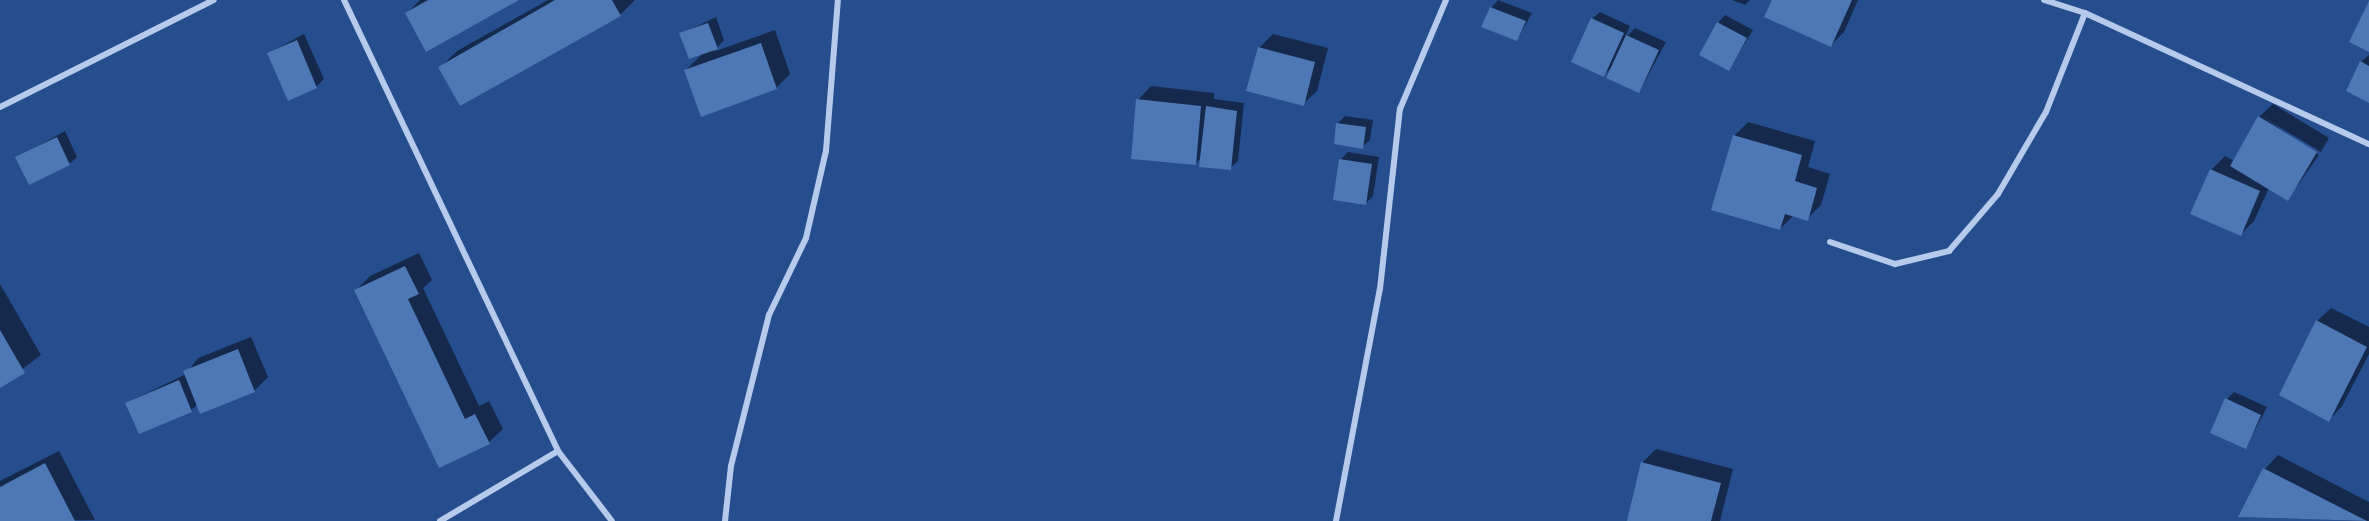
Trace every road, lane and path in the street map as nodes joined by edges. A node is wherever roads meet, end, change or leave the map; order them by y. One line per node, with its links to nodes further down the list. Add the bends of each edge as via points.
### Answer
1 (214, 0): 7 (street)
2 (344, 0): 10 (street)
3 (838, 0): 13 (street, via 826,151 806,238 769,315 731,466)
4 (1446, 0): 14 (street, via 1400,109 1380,289)
5 (2044, 0): 6 (street)
6 (2085, 13): 8 (street); 9 (street, via 2046,112 1998,194 1949,251 1894,264)
7 (0, 107)
8 (2369, 144)
9 (1830, 242)
10 (558, 451): 11 (street); 12 (street)
11 (440, 521)
12 (612, 521)
13 (725, 521)
14 (1336, 521)

